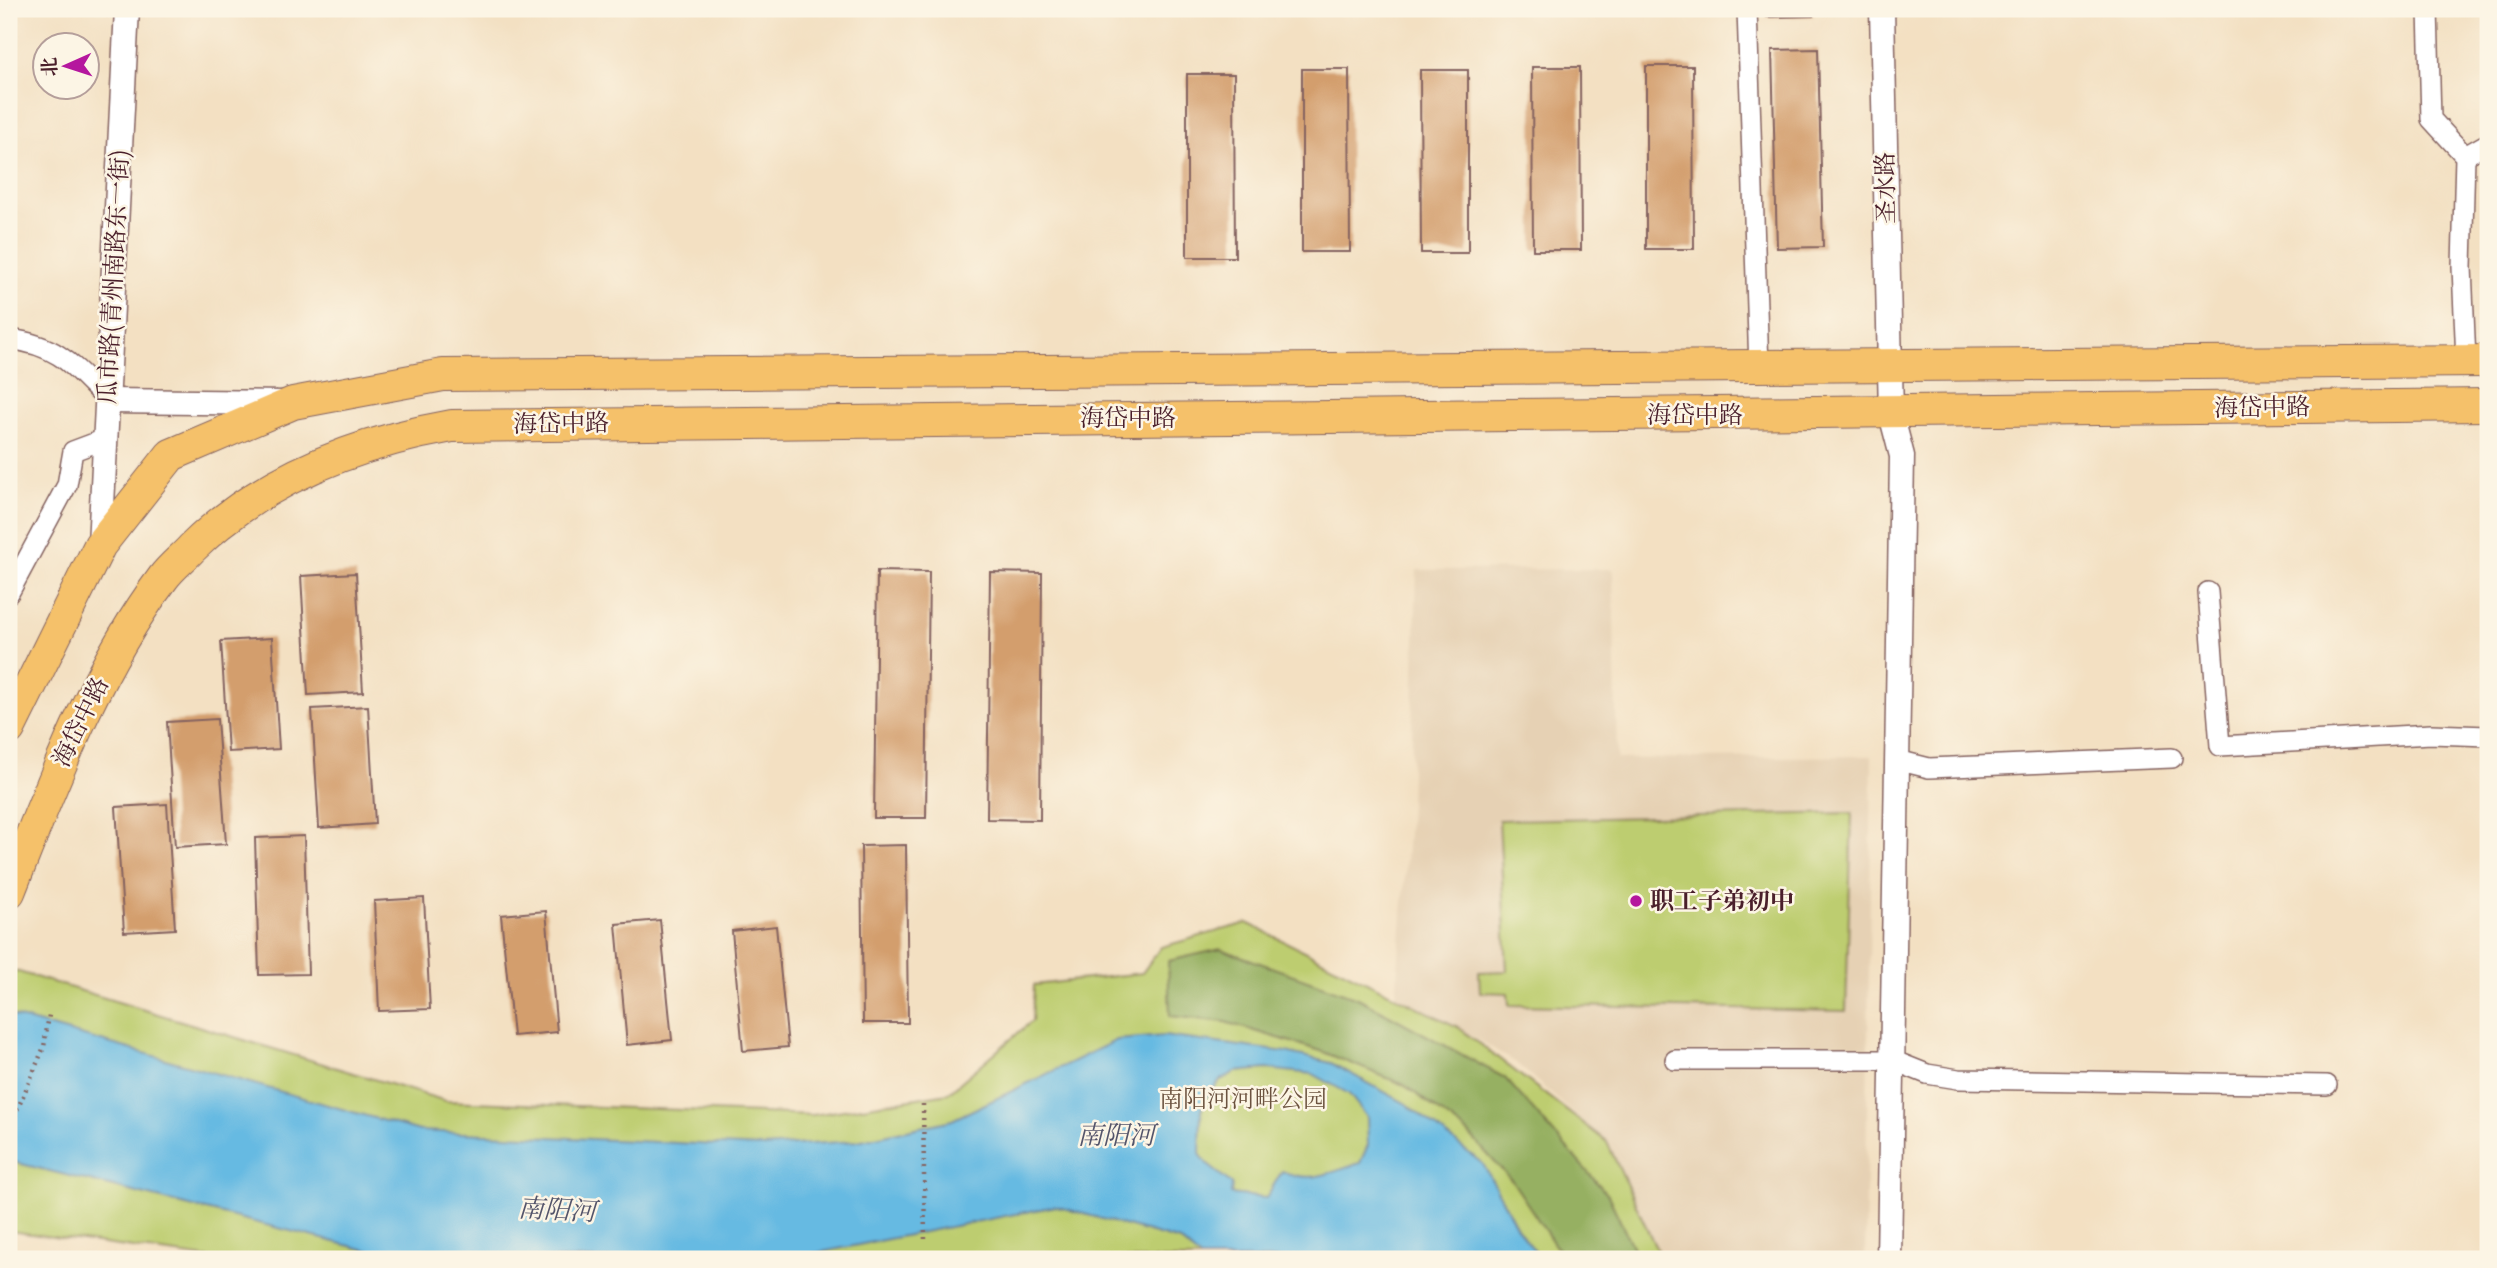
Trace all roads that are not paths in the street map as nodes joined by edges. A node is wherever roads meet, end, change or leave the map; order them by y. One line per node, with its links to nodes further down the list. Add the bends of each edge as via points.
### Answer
1 (127, 9): 11 (street, 瓜市路(青州南路东一街))
2 (1747, 9): 10 (street)
3 (1882, 9): 9 (street, 圣水路)
4 (2428, 9): 6 (street, via 2431,119)
5 (2488, 144): 6 (street)
6 (2465, 156): 8 (street, via 2462,267)
7 (9, 339): 11 (street, via 33,342 62,354)
8 (2477, 361): 9 (main road, 海岱中路)
9 (1891, 367): 10 (main road, 海岱中路); 14 (street, 圣水路)
10 (1759, 368): 12 (main road, 海岱中路, via 443,375)
11 (108, 401): 12 (street); 15 (street, 瓜市路(青州南路东一街))
12 (293, 403): 16 (main road, 海岱中路, via 171,455)
13 (2488, 405): 14 (main road, 海岱中路)
14 (1891, 414): 22 (street, 圣水路, via 1902,456); 23 (main road, 海岱中路, via 865,420 452,426 411,433 342,453 292,476 210,531 163,576 115,653 66,749)
15 (105, 439): 16 (street, 瓜市路(青州南路东一街)); 17 (street, via 73,451 67,485)
16 (100, 545): 19 (main road, 海岱中路)
17 (9, 593)
18 (2208, 593): 20 (street, via 2220,746 2431,734)
19 (9, 729)
20 (2488, 736)
21 (2172, 758): 22 (street, via 1929,768)
22 (1897, 760): 25 (street, 圣水路)
23 (9, 892)
24 (1675, 1060): 25 (street)
25 (1892, 1060): 26 (street, via 1927,1074 1958,1079); 27 (street, 圣水路)
26 (2327, 1085)
27 (1889, 1259)

